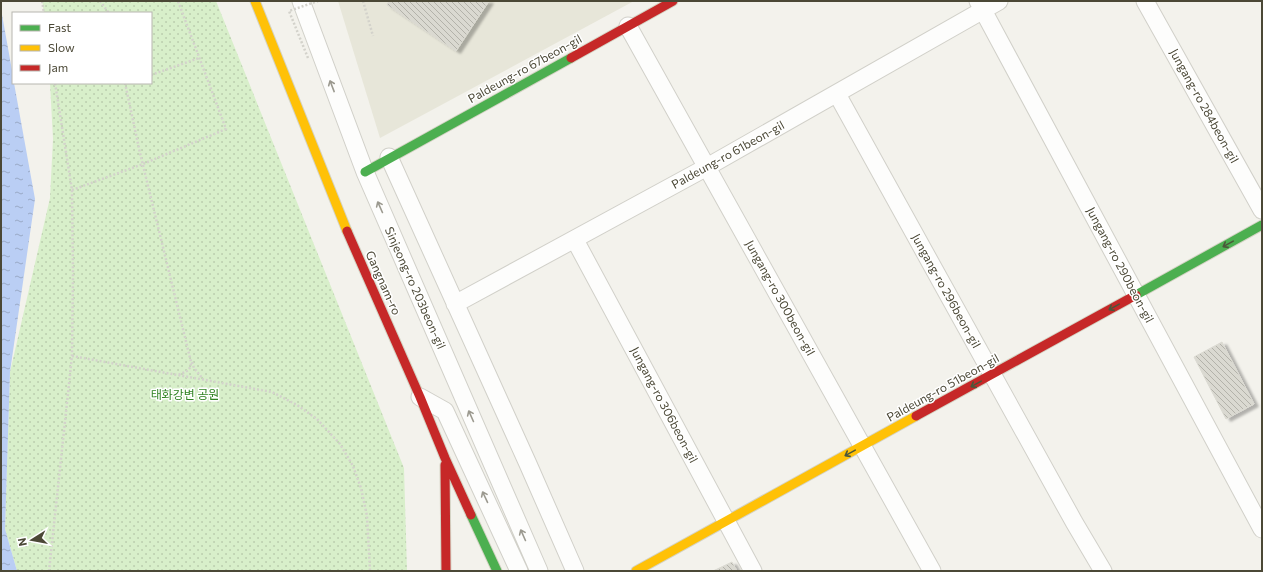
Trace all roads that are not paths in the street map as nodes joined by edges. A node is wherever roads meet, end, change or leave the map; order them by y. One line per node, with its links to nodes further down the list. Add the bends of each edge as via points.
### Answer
1 (255, 1): 18 (main road, Gangnam-ro, via 346,229)
2 (301, 1): 11 (street, Sinjeong-ro 203beon-gil, one-way to 2)
3 (674, 1): 7 (main road, Paldeung-ro 67beon-gil)
4 (998, 1): 6 (street, Paldeung-ro 61beon-gil)
5 (1145, 1): 12 (street, Jungang-ro 284beon-gil)
6 (980, 5): 8 (street, Paldeung-ro 61beon-gil); 15 (street, Jungang-ro 290beon-gil)
7 (628, 26): 9 (main road, Paldeung-ro 67beon-gil); 10 (street, Jungang-ro 300beon-gil)
8 (837, 94): 10 (street, Paldeung-ro 61beon-gil); 17 (street, Jungang-ro 296beon-gil)
9 (389, 157): 11 (main road, Paldeung-ro 67beon-gil); 16 (street)
10 (707, 167): 14 (street, Paldeung-ro 61beon-gil); 19 (street, Jungang-ro 300beon-gil)
11 (364, 172): 26 (street, Sinjeong-ro 203beon-gil, one-way to 11)
12 (1262, 210)
13 (1262, 226): 15 (main road, Paldeung-ro 51beon-gil, one-way to 15)
14 (574, 240): 16 (street, Paldeung-ro 61beon-gil); 21 (street, Jungang-ro 306beon-gil)
15 (1136, 295): 17 (main road, Paldeung-ro 51beon-gil, one-way to 17); 22 (street, Jungang-ro 290beon-gil)
16 (455, 304): 27 (street)
17 (992, 374): 19 (main road, Paldeung-ro 51beon-gil, one-way to 19); 31 (street, Jungang-ro 296beon-gil)
18 (420, 397): 20 (main road, Gangnam-ro); 25 (street, one-way to 18, via 445,410)
19 (862, 446): 21 (main road, Paldeung-ro 51beon-gil, one-way to 21); 30 (street, Jungang-ro 300beon-gil)
20 (445, 458): 23 (main road); 24 (main road, Gangnam-ro)
21 (727, 521): 28 (main road, Paldeung-ro 51beon-gil); 29 (street, Jungang-ro 306beon-gil)
22 (1262, 529)
23 (446, 571)
24 (497, 571)
25 (519, 571)
26 (539, 571)
27 (575, 571)
28 (636, 571)
29 (753, 571)
30 (932, 571)
31 (1103, 571)

